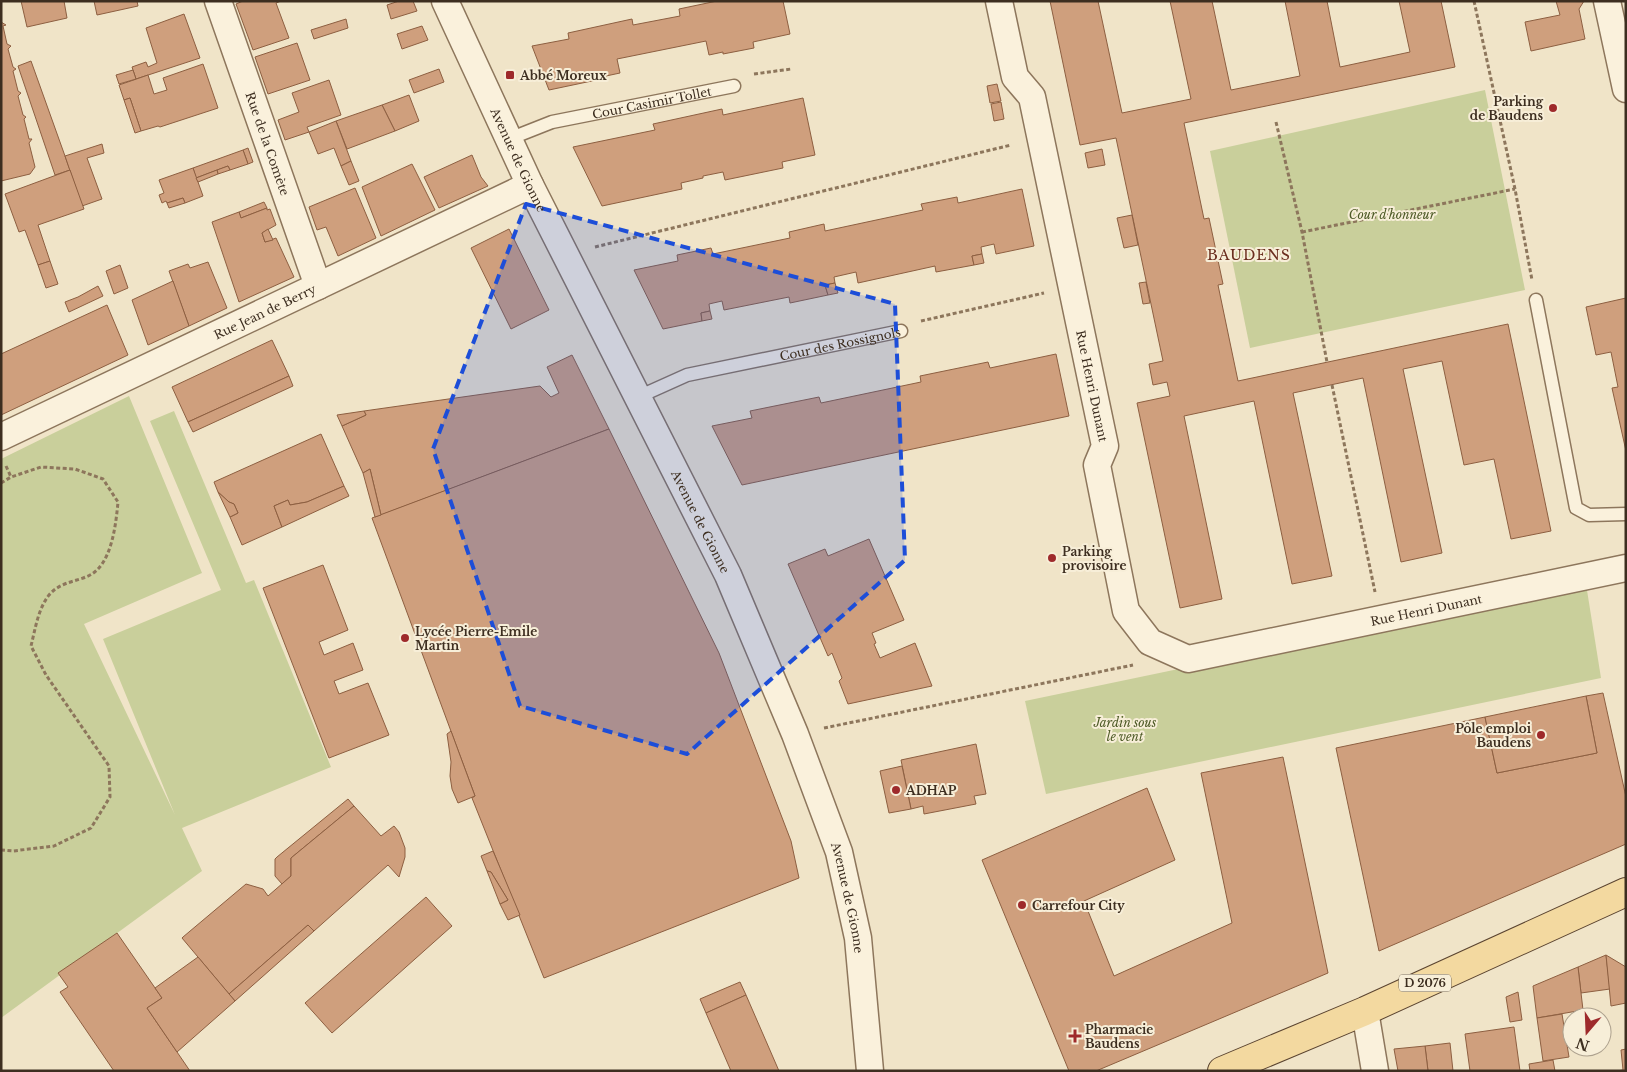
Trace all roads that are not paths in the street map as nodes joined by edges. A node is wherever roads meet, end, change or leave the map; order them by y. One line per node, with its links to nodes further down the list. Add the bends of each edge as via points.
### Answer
1 (218, 1): 9 (street, Rue de la Comète)
2 (445, 1): 7 (street, Avenue de Gionne)
3 (999, 1): 15 (street, Rue Henri Dunant, via 1014,77 1032,97 1072,287 1105,446 1097,465 1126,611 1150,642 1188,659)
4 (1607, 1): 6 (street)
5 (734, 86): 7 (lane, Cour Casimir Tollet, via 552,122)
6 (1626, 89)
7 (509, 138): 8 (street, Avenue de Gionne)
8 (530, 185): 9 (street, Rue Jean de Berry); 12 (street, Avenue de Gionne)
9 (318, 286): 13 (street, Rue Jean de Berry)
10 (1536, 300): 14 (lane, via 1576,508 1589,515)
11 (901, 331): 12 (lane, Cour des Rossignols, via 687,375)
12 (638, 398): 18 (street, Avenue de Gionne, via 728,575 795,734 839,852 858,938)
13 (1, 437)
14 (1626, 514)
15 (1626, 568)
16 (1626, 892): 17 (main road, D 2076)
17 (1365, 1011): 19 (main road, D 2076); 20 (street)
18 (870, 1071)
19 (1222, 1071)
20 (1375, 1071)

